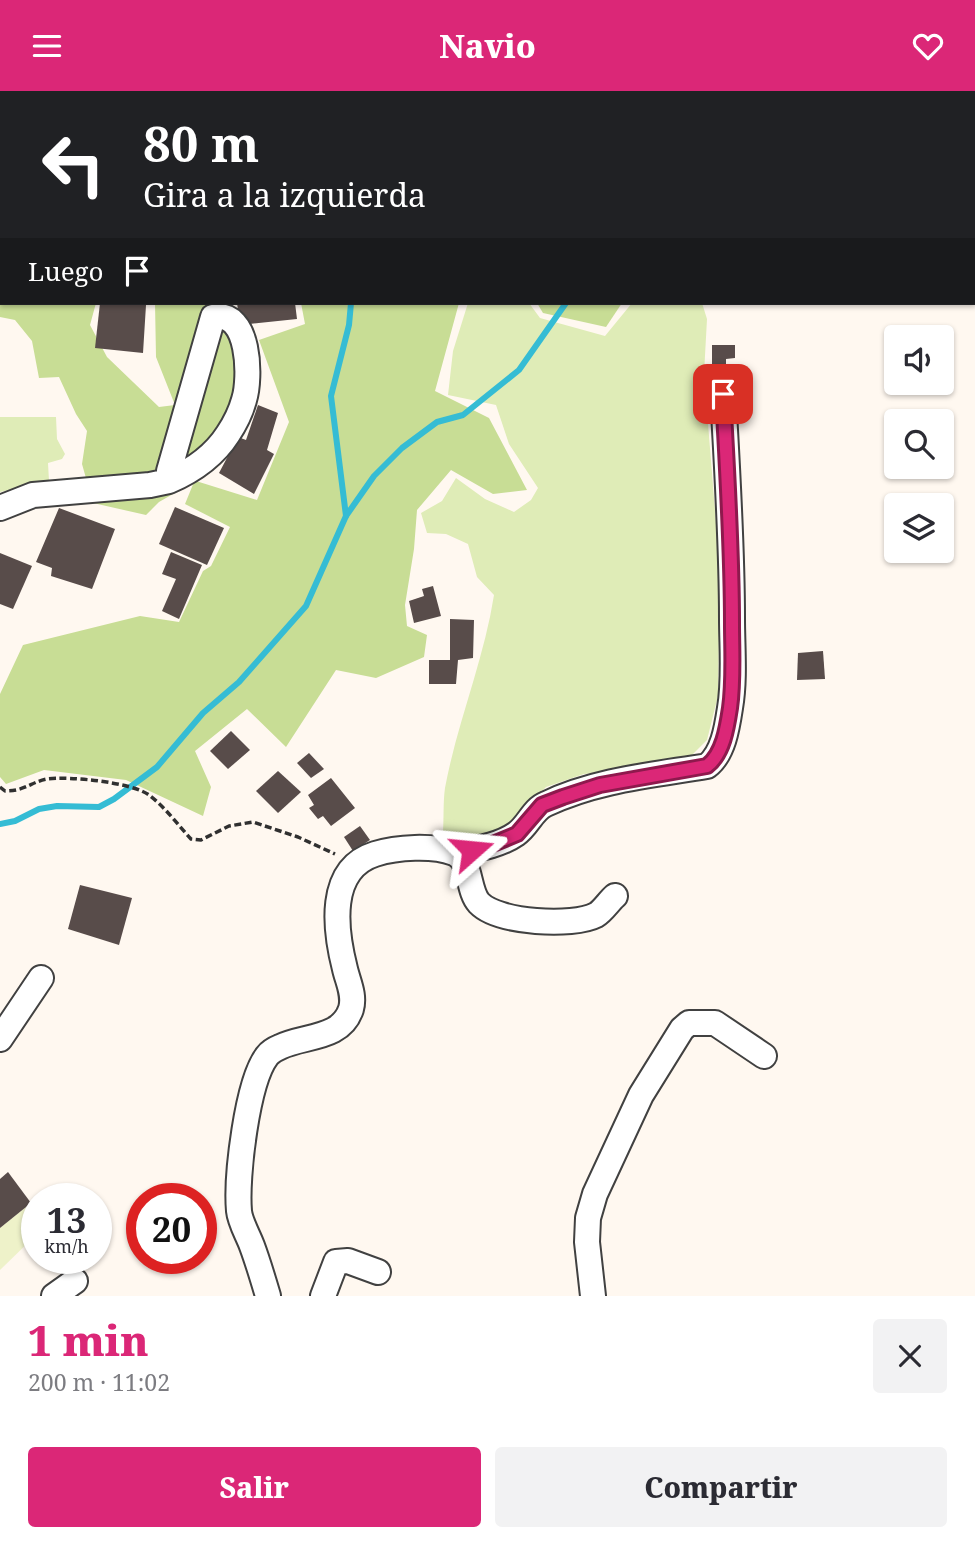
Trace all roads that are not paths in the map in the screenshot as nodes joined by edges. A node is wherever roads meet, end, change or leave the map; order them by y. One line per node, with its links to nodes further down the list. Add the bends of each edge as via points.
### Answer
1 (723, 394): 4 (street, via 733,671 730,708 715,760 707,766 600,785 563,797 542,805 517,834)
2 (169, 481): 2 (street, via 206,460 228,435 244,399 247,360 242,332 232,321 218,316 214,317); 3 (street, via 33,495)
3 (0, 508)
4 (455, 853): 5 (street, via 462,859 480,905 519,920 559,923 597,915); 12 (street, via 410,847 374,854 346,874 337,936 353,995 352,1008 345,1022 330,1033 268,1054 255,1079 240,1159 239,1212)
5 (615, 896)
6 (41, 978): 7 (street)
7 (0, 1039)
8 (764, 1056): 14 (street, via 715,1023 689,1023 682,1030 641,1095 595,1194 587,1243)
9 (378, 1272): 13 (street, via 348,1261 336,1262)
10 (75, 1281): 11 (street)
11 (54, 1296)
12 (268, 1296)
13 (323, 1296)
14 (593, 1296)

